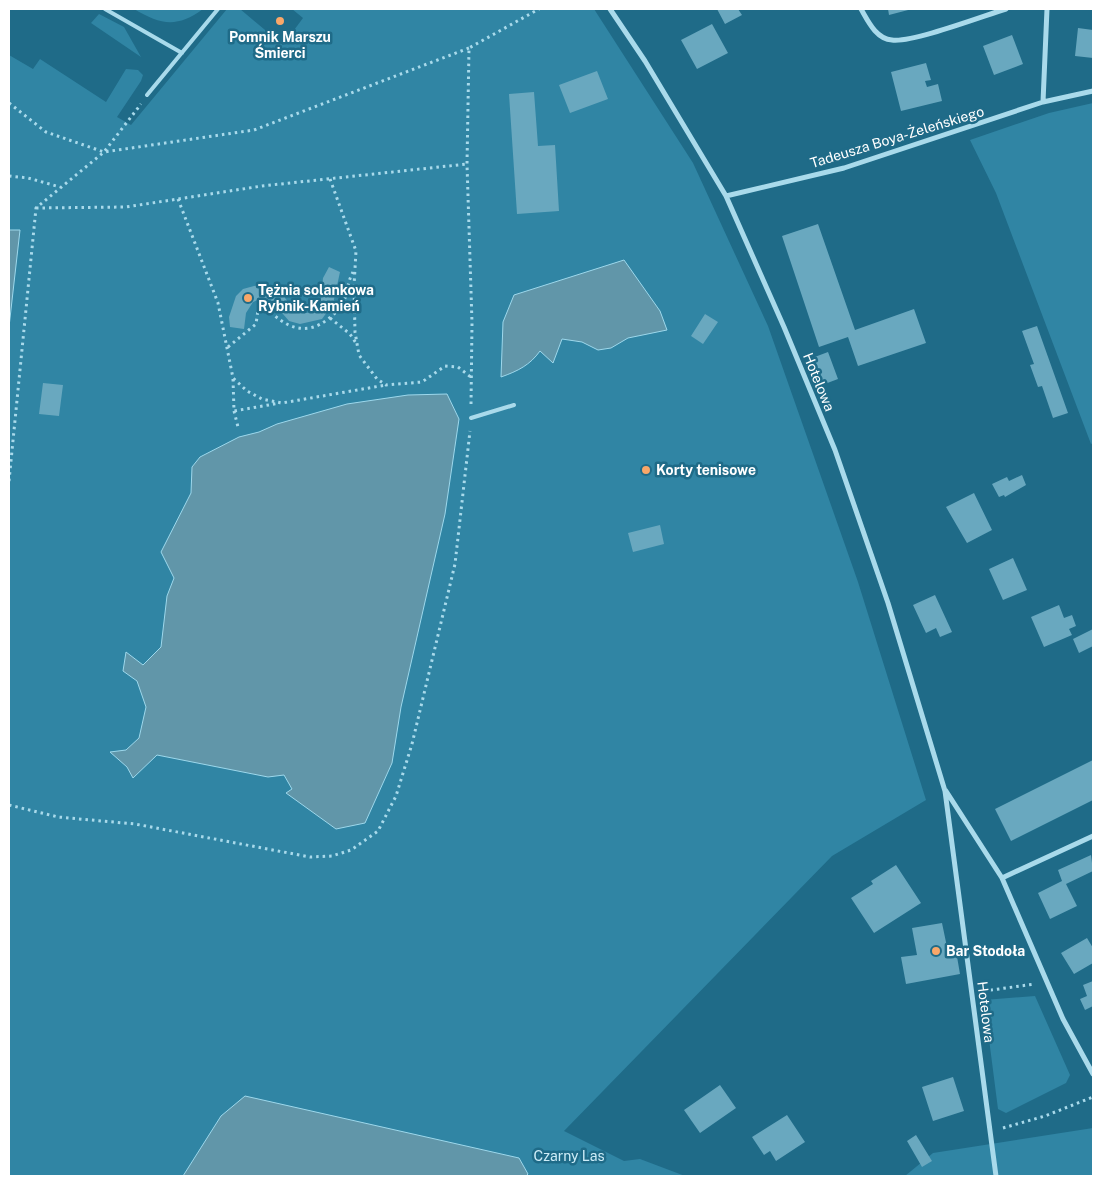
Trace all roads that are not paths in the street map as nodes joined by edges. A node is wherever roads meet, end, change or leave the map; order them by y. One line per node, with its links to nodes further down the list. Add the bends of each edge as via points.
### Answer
1 (105, 9): 7 (lane)
2 (218, 9): 7 (lane)
3 (610, 9): 11 (street, Hotelowa)
4 (861, 9): 5 (street, via 875,32 891,40 911,38)
5 (1006, 9)
6 (1047, 9): 10 (street)
7 (182, 53): 9 (lane)
8 (1093, 90): 10 (street, Tadeusza Boya-Żeleńskiego)
9 (147, 96)
10 (1044, 102): 11 (street, Tadeusza Boya-Żeleńskiego, via 844,168)
11 (726, 196): 14 (street, Hotelowa, via 835,450 888,603)
12 (514, 405): 13 (lane)
13 (471, 418)
14 (946, 791): 16 (street, Hotelowa); 18 (street, Hotelowa)
15 (1093, 836): 16 (street)
16 (1002, 878): 17 (street, Hotelowa, via 1063,1019)
17 (1093, 1074)
18 (996, 1176)

